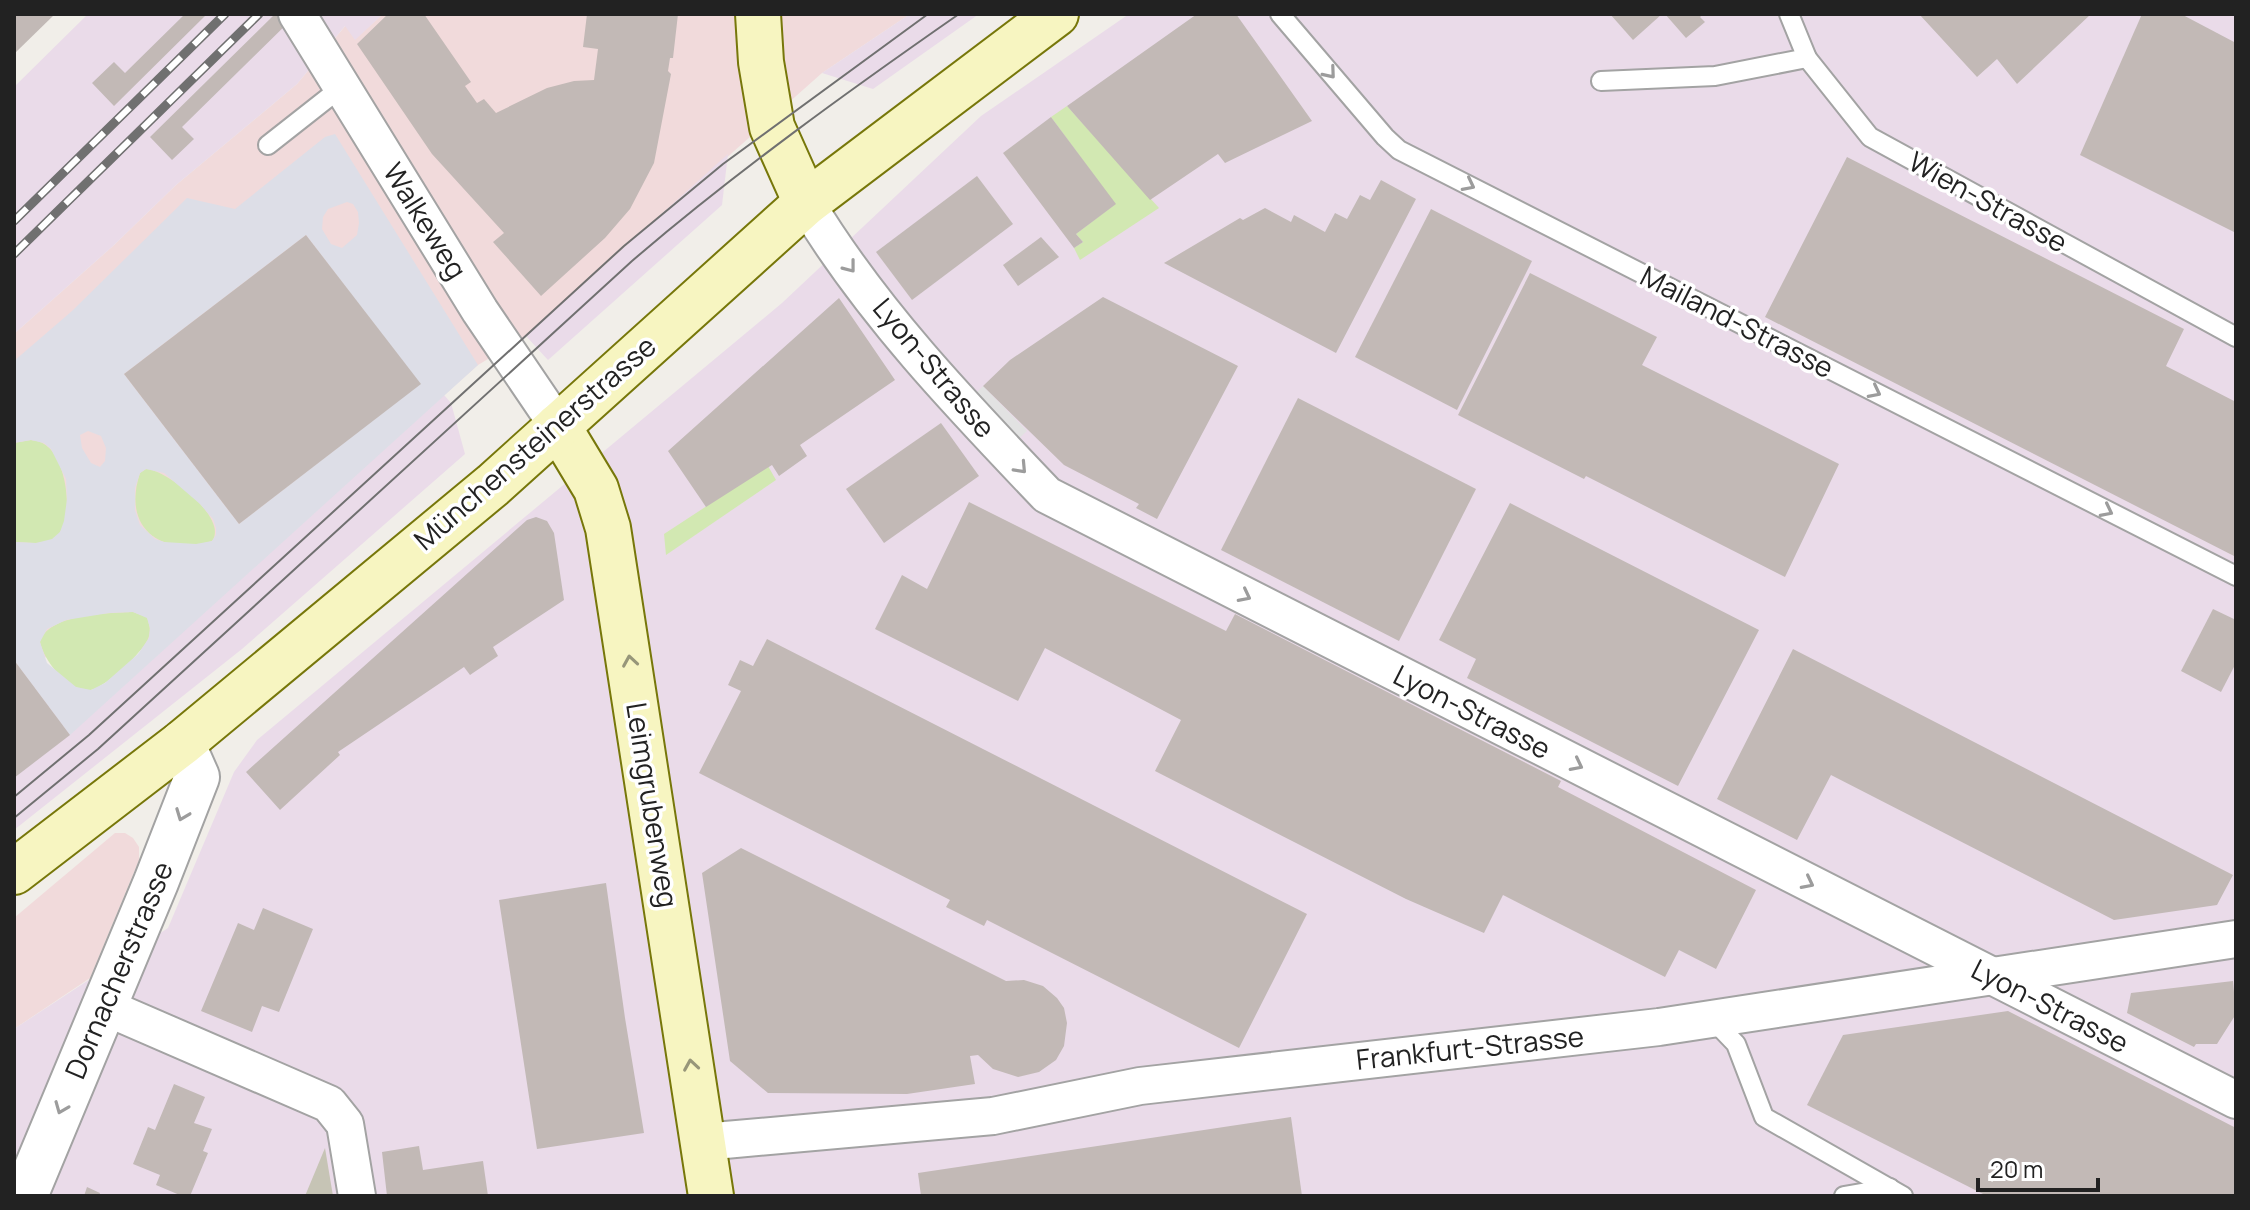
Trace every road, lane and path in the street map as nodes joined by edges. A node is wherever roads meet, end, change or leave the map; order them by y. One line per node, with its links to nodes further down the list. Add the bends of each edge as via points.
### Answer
1 (758, 14): 10 (main road, via 772,127)
2 (1056, 14): 10 (main road, Münchensteinerstrasse)
3 (1280, 14): 13 (lane, Mailand-Strasse, one-way to 13, via 1399,150)
4 (1789, 14): 6 (lane, Wien-Strasse)
5 (304, 24): 8 (street, Walkeweg)
6 (1807, 58): 7 (lane, via 1715,76); 11 (lane, Wien-Strasse, via 1870,137)
7 (1601, 81)
8 (343, 86): 9 (lane); 12 (street, Walkeweg, via 480,311)
9 (268, 145)
10 (806, 203): 12 (main road, Münchensteinerstrasse); 17 (street, Lyon-Strasse, one-way to 17, via 930,370 1047,495)
11 (2236, 337)
12 (558, 426): 14 (main road, Münchensteinerstrasse); 21 (main road, Leimgrubenweg, one-way to 12, via 608,528 596,489)
13 (2236, 576)
14 (182, 743): 15 (main road, Münchensteinerstrasse); 18 (street, Dornacherstrasse, one-way to 18, via 197,777)
15 (14, 872)
16 (2236, 939): 17 (street, Frankfurt-Strasse)
17 (1990, 975): 19 (street, Frankfurt-Strasse); 20 (street, Lyon-Strasse)
18 (103, 1006): 23 (street, Dornacherstrasse, one-way to 23); 24 (street, via 329,1104 345,1124)
19 (1712, 1019): 21 (street, Frankfurt-Strasse, via 1140,1086 993,1116); 22 (lane, via 1736,1044 1764,1117)
20 (2236, 1100)
21 (703, 1142): 25 (main road, Leimgrubenweg)
22 (1897, 1192): 26 (lane)
23 (25, 1196)
24 (357, 1196)
25 (711, 1196)
26 (1844, 1196)

